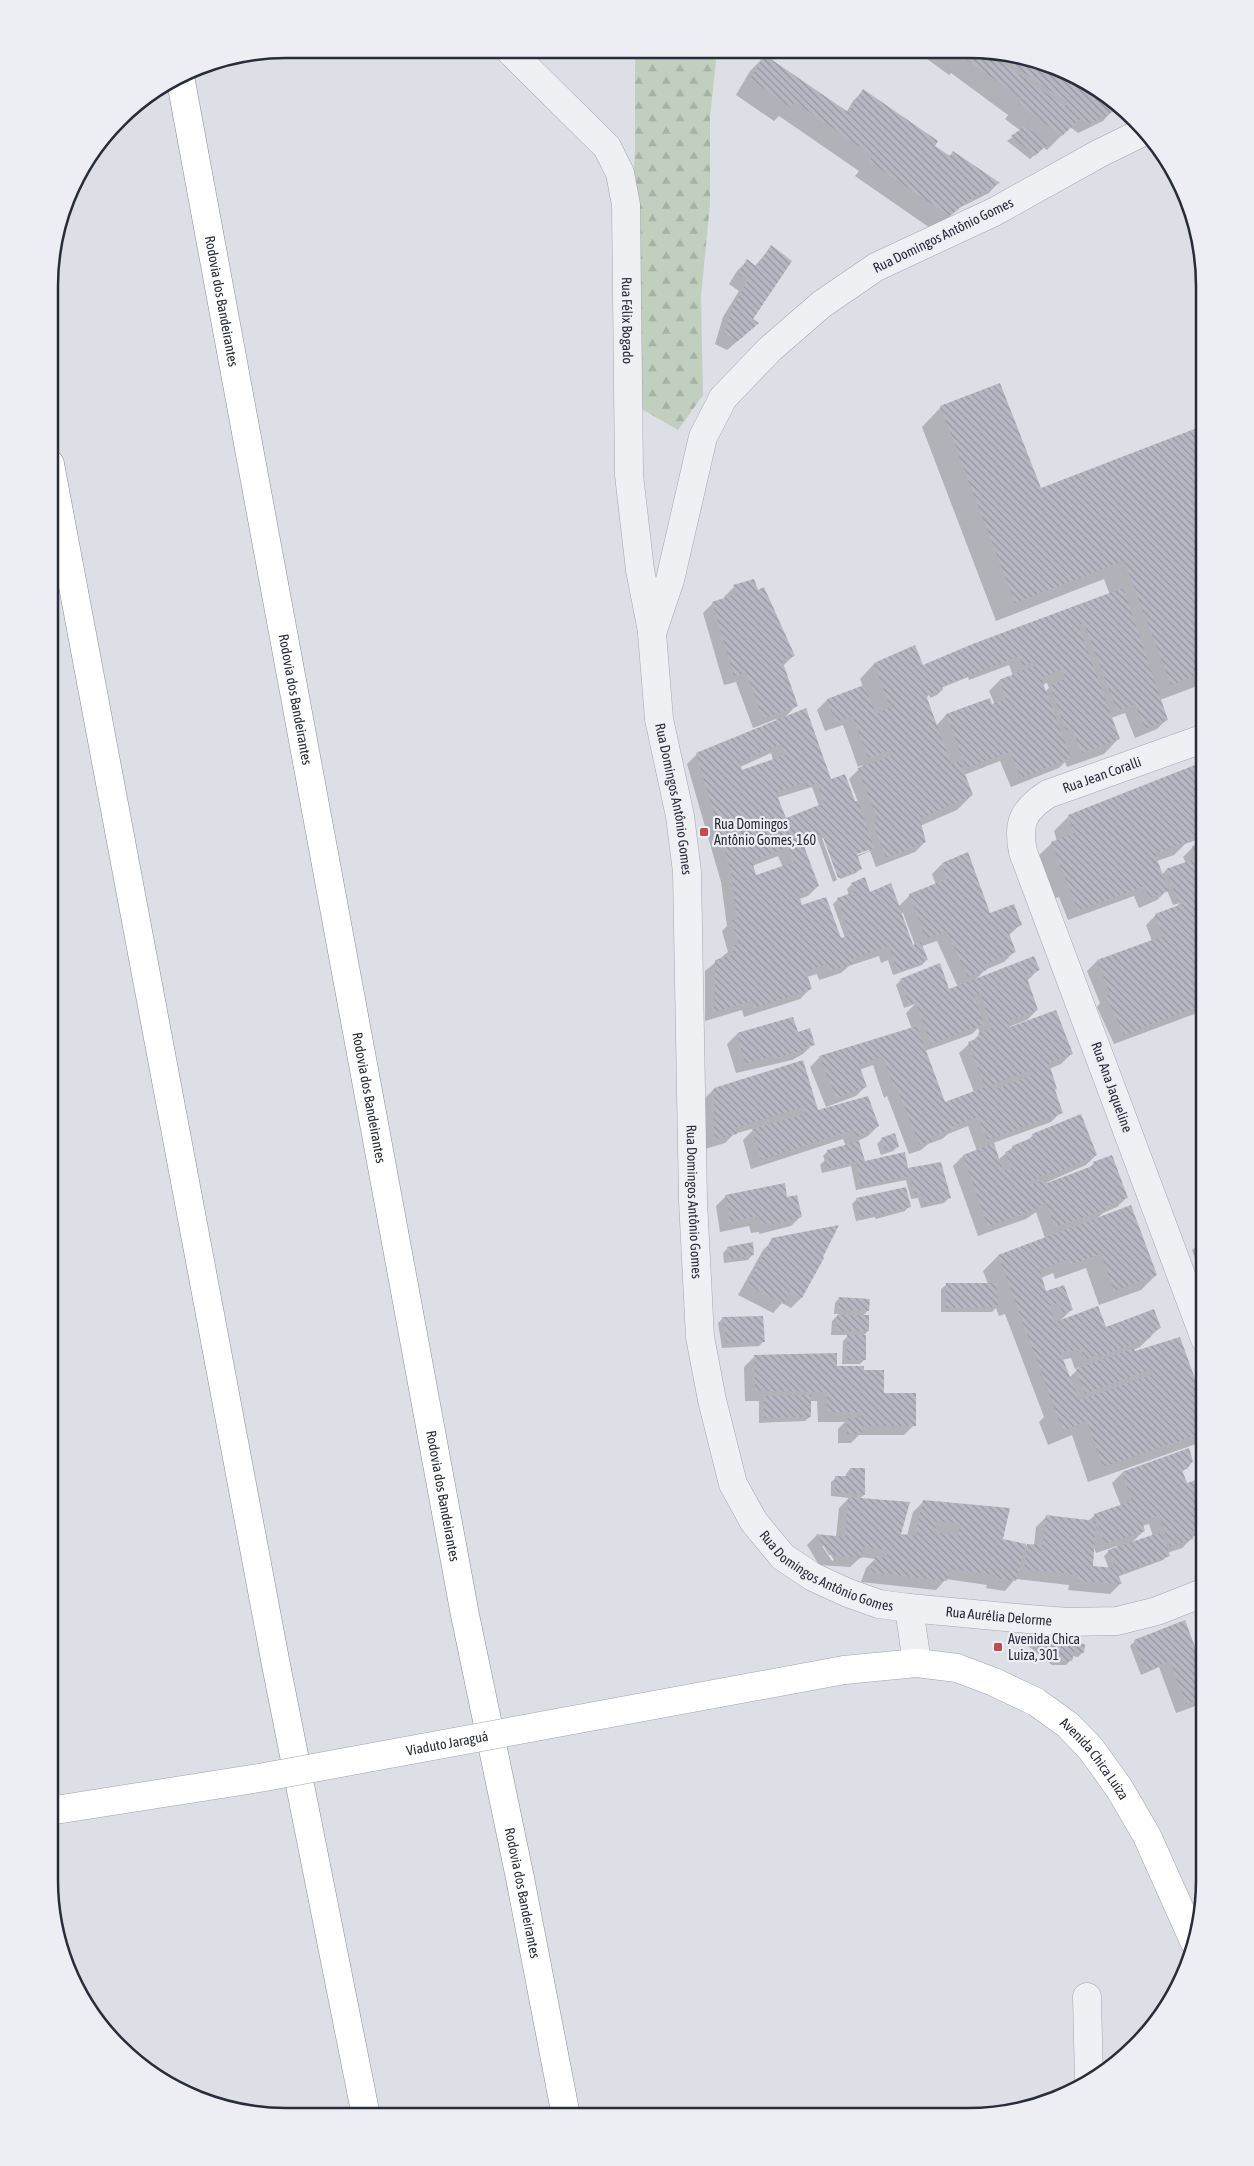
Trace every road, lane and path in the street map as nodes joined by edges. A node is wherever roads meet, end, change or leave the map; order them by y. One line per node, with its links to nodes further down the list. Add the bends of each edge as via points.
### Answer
1 (517, 58): 5 (street, Rua Félix Bogado, via 607,147 620,173 626,205 629,475 640,570)
2 (181, 83): 18 (main road, Rodovia dos Bandeirantes, via 462,1595)
3 (1139, 134): 5 (street, Rua Domingos Antônio Gomes, via 994,212 876,266 822,304 770,349 723,398 703,437 670,580)
4 (58, 507): 17 (main road, via 274,1655)
5 (652, 633): 10 (street, Rua Domingos Antônio Gomes, via 659,719 680,816 687,872 693,1201 700,1337 733,1484 754,1522 783,1557 813,1577 848,1593 879,1604)
6 (1196, 741): 7 (street, Rua Jean Coralli, via 1048,794 1027,812 1021,822)
7 (1020, 836): 8 (street, Rua Ana Jaqueline, via 1023,852)
8 (1196, 1315)
9 (1196, 1596): 10 (street, Rua Aurélia Delorme, via 1158,1611 1117,1621 1068,1622)
10 (909, 1608): 11 (street)
11 (917, 1663): 12 (main road, Avenida Chica Luiza); 14 (main road, Avenida Chica Luiza, via 957,1668 994,1682 1036,1702 1068,1725 1091,1749 1119,1788 1147,1836)
12 (844, 1670): 13 (main road, Viaduto Jaraguá, bridge, via 258,1778)
13 (58, 1810)
14 (1190, 1933)
15 (1087, 1997): 16 (street)
16 (1089, 2074)
17 (364, 2108)
18 (564, 2108)

